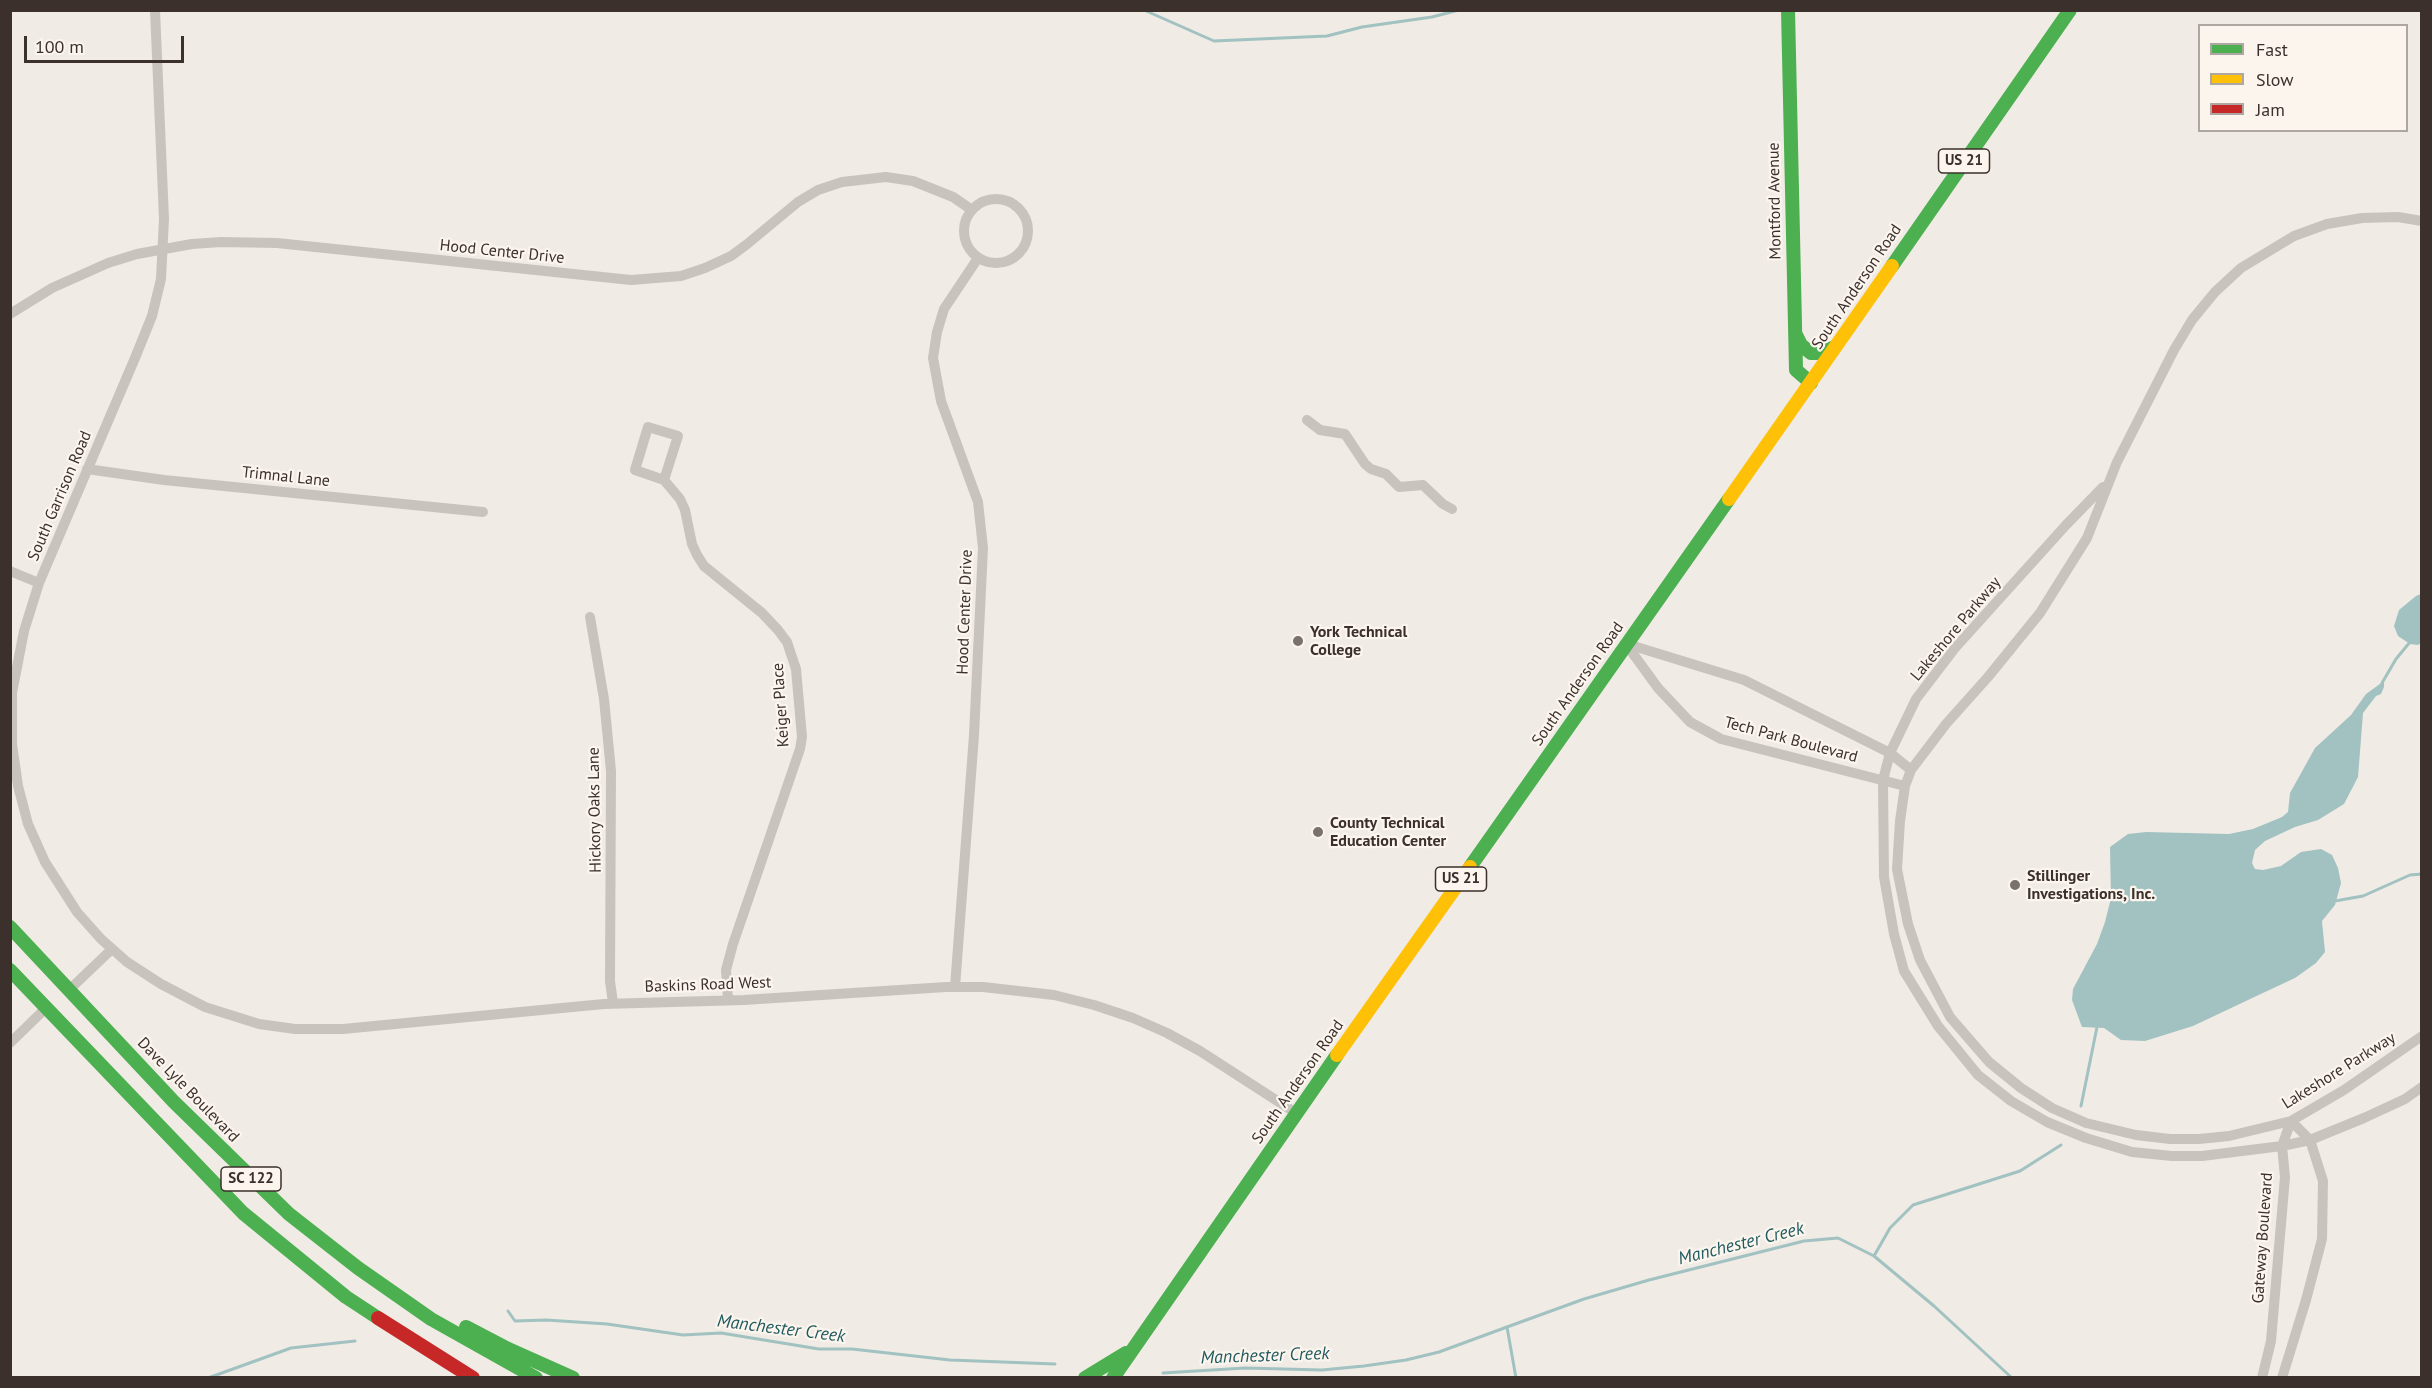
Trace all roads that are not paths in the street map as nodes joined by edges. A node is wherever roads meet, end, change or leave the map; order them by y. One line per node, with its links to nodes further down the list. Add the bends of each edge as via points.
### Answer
1 (155, 10): 6 (street, South Garrison Road)
2 (1788, 10): 9 (main road, Montford Avenue)
3 (2070, 10): 10 (main road, South Anderson Road / US 21)
4 (972, 210): 6 (street, Hood Center Drive, via 953,197 913,181 886,177 842,182 798,202 731,256 681,276 650,279 603,278 268,243 220,242); 7 (street, via 964,230 970,250); 7 (street, via 989,200 1009,201 1024,215 1028,225 1025,246 1009,261 999,264)
5 (2421, 220): 15 (street, Lakeshore Parkway, via 2362,218 2327,224 2294,236 2241,268 2192,320)
6 (163, 249): 8 (street, Hood Center Drive, via 83,273); 13 (street, South Garrison Road, via 152,316)
7 (978, 258): 29 (street, Hood Center Drive, via 944,309 933,358 941,401 978,501 983,548)
8 (10, 314)
9 (1795, 332): 10 (main road, via 1801,345 1811,353); 11 (main road, Montford Avenue, via 1796,370)
10 (1835, 348): 11 (main road, South Anderson Road / US 21)
11 (1812, 383): 21 (main road, South Anderson Road / US 21)
12 (1306, 420): 16 (street, via 1320,430 1346,434 1371,469 1386,474 1399,487 1423,485)
13 (87, 469): 17 (street, Trimnal Lane); 19 (street, South Garrison Road)
14 (664, 480): 14 (street, via 678,436 648,427 635,470); 31 (street, Keiger Place, via 685,510 697,555 778,630 787,642 796,669 800,749 733,944 726,970)
15 (2108, 482): 22 (street, Lakeshore Parkway, via 1955,648 1916,699); 23 (street, Lakeshore Parkway, via 2087,538 2040,613)
16 (1452, 509)
17 (483, 512)
18 (10, 571): 19 (street)
19 (39, 583): 27 (street, South Garrison Road, via 24,631 12,693 12,744 18,786 28,824 45,862 77,912)
20 (590, 617): 32 (street, Hickory Oaks Lane, via 611,771)
21 (1626, 644): 22 (street, Tech Park Boulevard, via 1744,680); 24 (street, Tech Park Boulevard, via 1658,688 1690,722 1720,739); 37 (main road, South Anderson Road / US 21)
22 (1890, 753): 23 (street, Tech Park Boulevard); 24 (street, Lakeshore Parkway)
23 (1911, 770): 25 (street, Lakeshore Parkway)
24 (1883, 780): 25 (street, Tech Park Boulevard); 40 (street, Lakeshore Parkway, via 1884,877 1904,971 1938,1026 1978,1075 2047,1122 2132,1152 2202,1156)
25 (1905, 786): 38 (street, Lakeshore Parkway, via 1898,869 1908,924 1920,960 1950,1017 1989,1062 2052,1108 2086,1123 2136,1135 2199,1139)
26 (10, 927): 30 (main road, Dave Lyle Boulevard / SC 122)
27 (112, 949): 30 (street); 32 (street, Baskins Road West, via 160,984 205,1007 258,1024 295,1029 343,1029)
28 (10, 970): 33 (main road, SC 122)
29 (955, 987): 31 (street, Baskins Road West); 37 (street, Baskins Road West, via 1054,996 1133,1018 1200,1051)
30 (69, 990): 41 (main road, Dave Lyle Boulevard / SC 122, via 256,1184)
31 (728, 1000): 32 (street, Baskins Road West)
32 (613, 1003)
33 (46, 1008): 35 (street); 42 (main road, SC 122, via 243,1214 346,1297)
34 (2421, 1036): 38 (street, Lakeshore Parkway, via 2344,1090)
35 (10, 1043)
36 (2421, 1086): 39 (street, Lakeshore Parkway, via 2385,1109)
37 (1296, 1113): 43 (main road, South Anderson Road / US 21)
38 (2291, 1121): 39 (street); 40 (street, Gateway Boulevard)
39 (2310, 1140): 40 (street, Lakeshore Parkway); 45 (street, via 2323,1181 2322,1239)
40 (2282, 1146): 44 (street, Gateway Boulevard, via 2285,1177 2271,1341)
41 (327, 1244): 48 (main road, Dave Lyle Boulevard / SC 122, via 431,1319); 49 (main road, via 480,1334)
42 (420, 1346): 46 (main road); 47 (main road, SC 122)
43 (1134, 1347): 50 (main road); 51 (main road, South Anderson Road / US 21); 52 (main road)
44 (2264, 1373): 45 (street)
45 (2283, 1376)
46 (466, 1377)
47 (473, 1377)
48 (536, 1377)
49 (573, 1377)
50 (1085, 1377)
51 (1113, 1377)
52 (1128, 1377)

